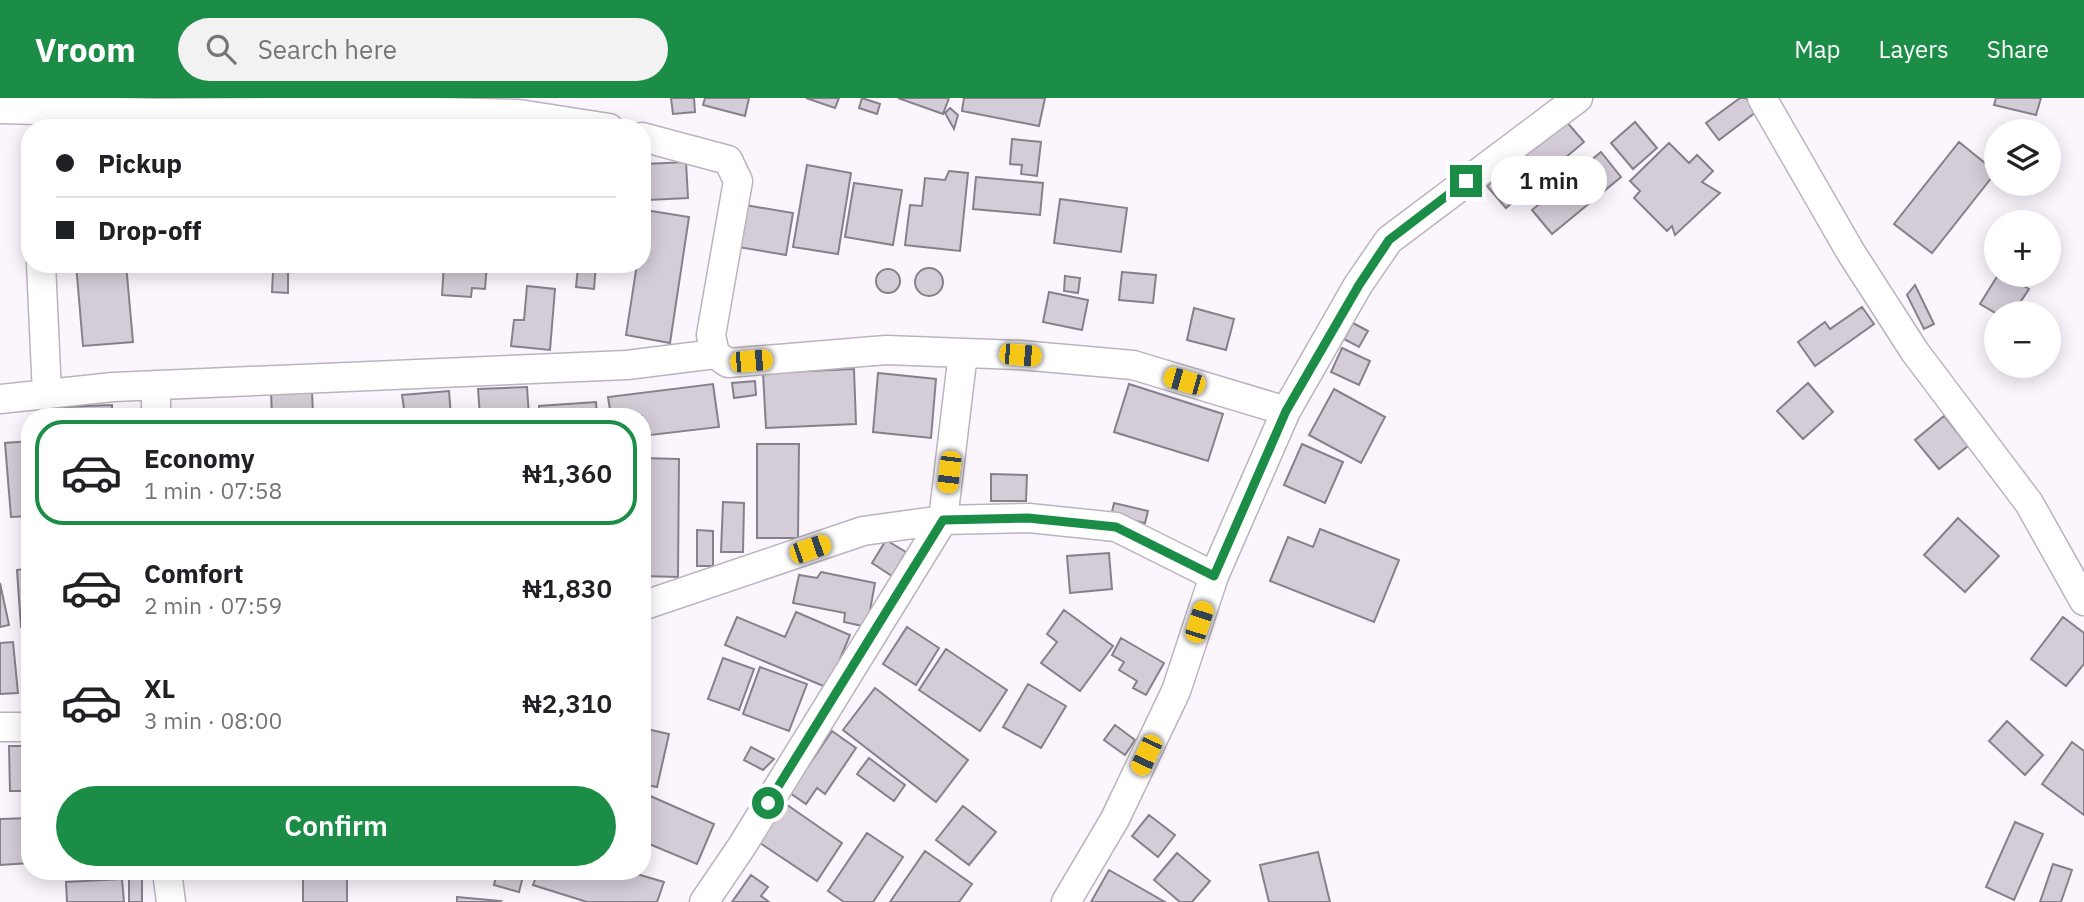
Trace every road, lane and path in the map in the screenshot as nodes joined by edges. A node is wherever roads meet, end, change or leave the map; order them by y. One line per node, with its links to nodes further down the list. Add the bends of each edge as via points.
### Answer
1 (1578, 98): 14 (street, via 1389,240)
2 (1762, 98): 17 (street, via 1850,251 1915,352 2029,503)
3 (0, 110): 4 (street)
4 (34, 119): 5 (street, via 391,111)
5 (551, 119)
6 (651, 138): 9 (street, via 729,160 738,181 711,335)
7 (41, 273): 11 (street)
8 (963, 353): 9 (street, via 886,350 728,363); 14 (street, via 1133,365); 15 (street)
9 (715, 354): 10 (street, via 614,366)
10 (156, 385): 11 (street); 13 (street)
11 (47, 394): 12 (street)
12 (0, 399)
13 (156, 408)
14 (1286, 411): 16 (street)
15 (943, 520): 16 (street, via 1028,518 1116,527); 18 (street, via 863,531); 23 (street)
16 (1214, 576): 24 (street, via 1176,691 1115,819)
17 (2084, 601)
18 (651, 603)
19 (0, 727): 20 (street)
20 (21, 727)
21 (168, 880): 22 (street)
22 (171, 902)
23 (704, 902)
24 (1066, 902)

